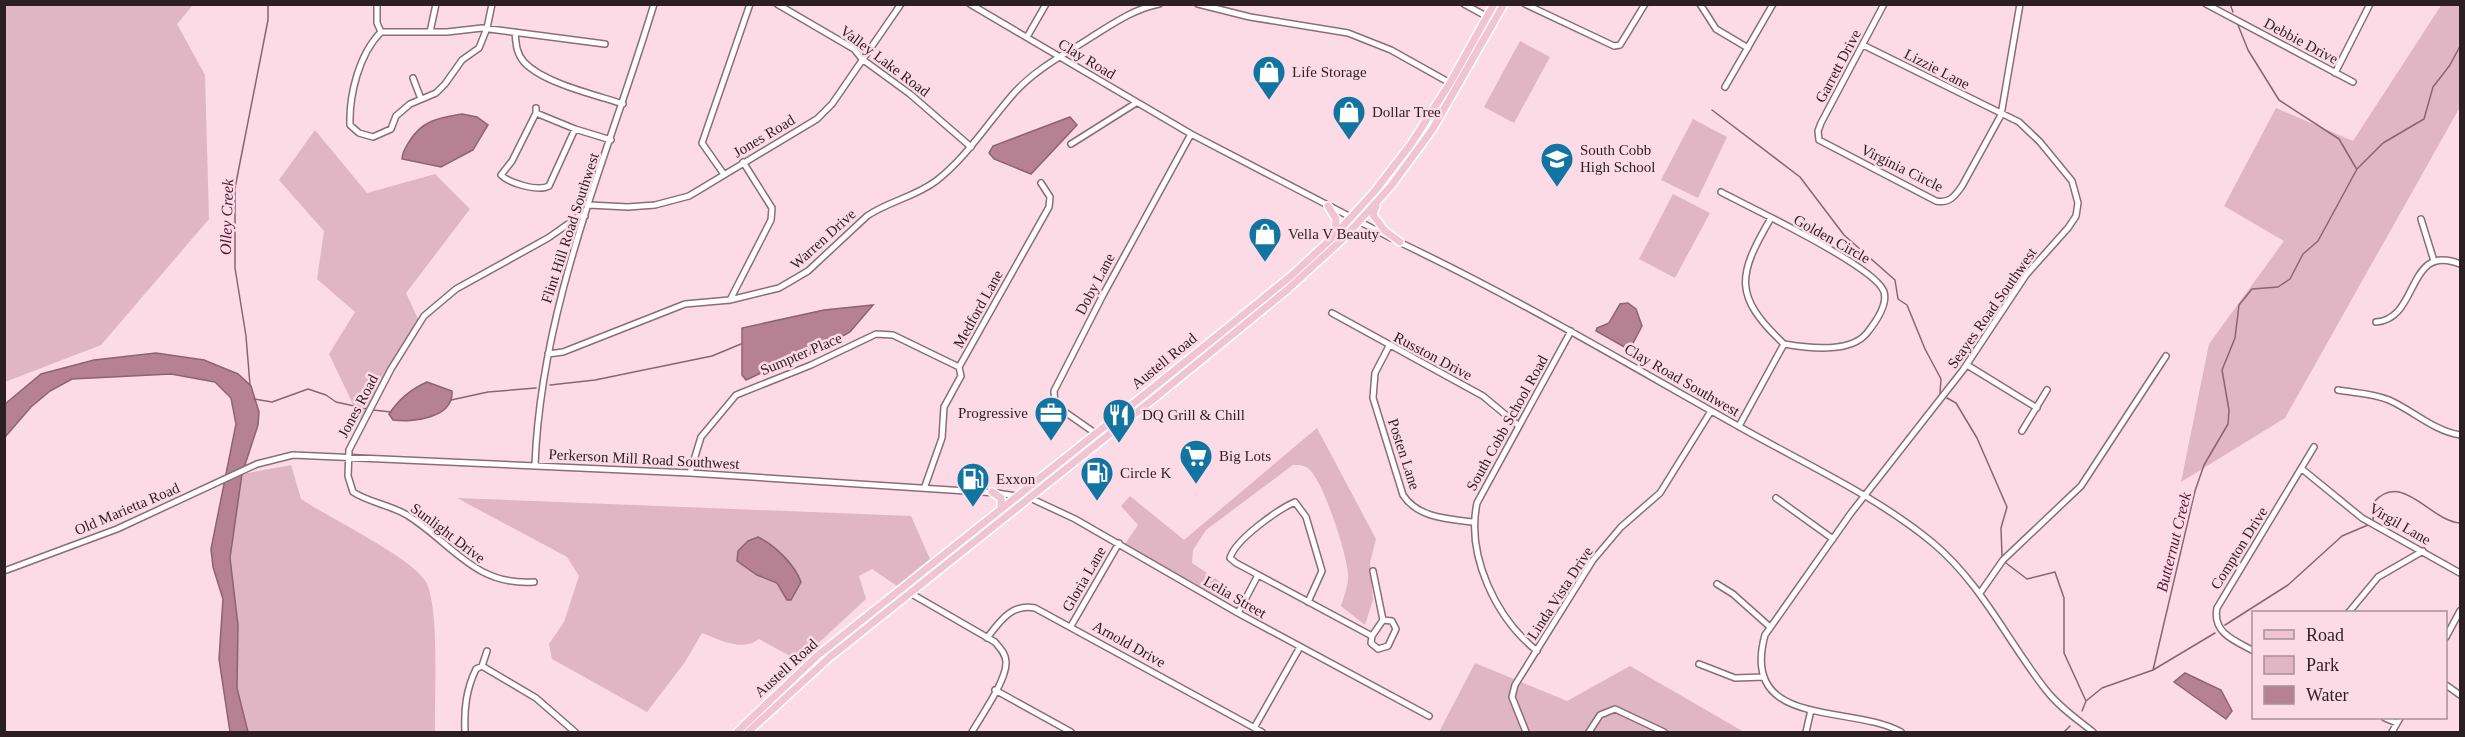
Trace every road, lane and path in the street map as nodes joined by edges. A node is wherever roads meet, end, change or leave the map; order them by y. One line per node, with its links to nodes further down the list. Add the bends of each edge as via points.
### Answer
1 (377, 4): 26 (street, via 376,23)
2 (436, 4): 27 (street)
3 (492, 4): 25 (street)
4 (654, 4): 42 (street, Flint Hill Road Southwest)
5 (750, 4): 51 (street, via 702,143)
6 (777, 4): 34 (street, Valley Lake Road, via 840,39)
7 (901, 4): 34 (street, Jones Road)
8 (970, 4): 29 (street, Clay Road)
9 (1046, 4): 29 (street)
10 (1159, 4): 33 (street, Warren Drive, via 1135,11)
11 (1198, 4): 38 (street, via 1348,33 1391,50)
12 (1464, 4): 23 (street)
13 (1494, 4): 23 (main road, Austell Road)
14 (1504, 4): 24 (main road, Austell Road)
15 (1525, 4): 16 (street, via 1608,44 1620,45)
16 (1645, 4)
17 (1700, 4): 32 (street, via 1716,29)
18 (1773, 4): 32 (street)
19 (1884, 4): 31 (street, Garrett Drive)
20 (2019, 4): 43 (street)
21 (2206, 4): 35 (street, Debbie Drive)
22 (2370, 4): 35 (street)
23 (1487, 17): 24 (street); 38 (main road, Austell Road)
24 (1495, 21): 54 (main road, Austell Road, via 1432,130)
25 (487, 28): 27 (street); 28 (street); 40 (street, via 479,48 462,60 436,93)
26 (381, 32): 27 (street); 40 (street, via 365,53 350,103 350,125 373,137 383,134 391,129 396,116)
27 (430, 32)
28 (515, 32): 30 (street); 42 (street, via 516,47 531,69)
29 (1027, 37): 33 (street, Clay Road)
30 (605, 44)
31 (1863, 45): 43 (street, Lizzie Lane); 47 (street, Garrett Drive, via 1821,123)
32 (1748, 48): 39 (street)
33 (1058, 57): 41 (street, Clay Road); 49 (street, Warren Drive, via 1015,92)
34 (862, 59): 49 (street, Valley Lake Road, via 910,93); 50 (street, Jones Road, via 817,119)
35 (2336, 73): 37 (street, Debbie Drive)
36 (413, 78): 40 (street)
37 (2353, 82)
38 (1450, 83): 58 (main road, Austell Road, via 1400,160)
39 (1725, 87)
40 (421, 99)
41 (1136, 103): 45 (street, Clay Road); 48 (street)
42 (623, 104): 46 (street, Flint Hill Road Southwest)
43 (2001, 116): 47 (street, Virginia Circle, via 1962,186 1945,202 1936,201); 74 (street, Seayes Road Southwest, via 2019,122 2040,142 2072,182 2078,203 2076,216 2026,275)
44 (575, 129): 44 (street, via 536,110 512,161 501,175 506,180 540,188 549,186); 46 (street)
45 (1191, 134): 56 (street, Clay Road Southwest); 83 (street, Doby Lane, via 1054,391 1055,405)
46 (611, 140): 55 (street, Flint Hill Road Southwest)
47 (1819, 140)
48 (1071, 144)
49 (971, 147): 66 (street, Warren Drive, via 923,190 879,207 867,216 795,280)
50 (744, 162): 51 (street, Jones Road); 66 (street, via 772,208 771,220)
51 (723, 173): 55 (street, Jones Road, via 674,202 628,207)
52 (1041, 183): 75 (street, Medford Lane, via 1050,197 1049,207)
53 (1721, 192): 59 (street, Golden Circle)
54 (1376, 203): 61 (main road, Austell Road); 63 (main road, via 1376,221)
55 (589, 205): 57 (street, Flint Hill Road Southwest)
56 (1328, 206): 58 (street, Clay Road Southwest); 62 (main road, via 1336,219)
57 (585, 216): 72 (street, Flint Hill Road Southwest, via 560,294); 86 (street, Jones Road, via 456,289 424,316 359,429)
58 (1351, 218): 61 (street, Clay Road Southwest); 62 (main road, Austell Road)
59 (1771, 218): 70 (street, via 1751,256 1744,284 1758,318); 70 (street, Golden Circle, via 1868,272 1885,294 1878,317 1861,339 1851,344)
60 (2421, 219): 64 (street)
61 (1359, 223): 63 (street, Clay Road Southwest); 95 (main road, Austell Road, via 1287,290)
62 (1334, 236): 83 (main road, Austell Road)
63 (1400, 242): 69 (street, Clay Road Southwest)
64 (2434, 261): 65 (street); 68 (street, via 2419,275 2393,318)
65 (2460, 264)
66 (730, 300): 72 (street, Warren Drive, via 685,304 563,352)
67 (1332, 313): 71 (street, Russton Drive)
68 (2376, 322)
69 (1571, 331): 79 (street, Clay Road Southwest); 80 (street, South Cobb School Road)
70 (1784, 344): 81 (street)
71 (1389, 346): 80 (street, Russton Drive, via 1483,396); 98 (street, Posten Lane, via 1375,373 1373,398 1404,495 1419,511)
72 (548, 354): 88 (street, Flint Hill Road Southwest)
73 (2166, 356): 110 (street, via 2081,486 2003,560)
74 (1967, 365): 78 (street); 94 (street, Seayes Road Southwest)
75 (959, 367): 90 (street, Sumpter Place, via 893,335 876,334 736,395 702,437); 91 (street, Medford Lane, via 961,376 944,407 942,438)
76 (2047, 390): 78 (street)
77 (2338, 390): 84 (street, via 2373,394)
78 (2037, 408): 82 (street)
79 (1711, 411): 81 (street, Clay Road Southwest); 124 (street, Linda Vista Drive, via 1660,493 1621,527 1593,560)
80 (1519, 426): 98 (street, South Cobb School Road, via 1477,503)
81 (1739, 426): 94 (street, Clay Road Southwest)
82 (2022, 431)
83 (1095, 433): 93 (main road, Austell Road)
84 (2460, 435)
85 (2314, 447): 89 (street, Compton Drive)
86 (348, 456): 87 (street, Perkerson Mill Road Southwest, via 294,455); 88 (street, Perkerson Mill Road Southwest); 106 (street, Sunlight Drive, via 350,487 356,494 408,516 484,574 512,582)
87 (257, 464): 102 (street, Old Marietta Road, via 117,529)
88 (535, 465): 90 (street, Perkerson Mill Road Southwest)
89 (2302, 469): 101 (street, Virgil Lane, via 2362,518); 122 (street, Compton Drive, via 2217,608 2215,619 2223,633)
90 (690, 473): 91 (street, Perkerson Mill Road Southwest)
91 (925, 486): 92 (street, Perkerson Mill Road Southwest)
92 (992, 492): 93 (street, Perkerson Mill Road Southwest); 97 (main road, via 1002,501)
93 (1018, 495): 95 (street, Perkerson Mill Road Southwest); 97 (main road, Austell Road)
94 (1864, 496): 99 (street, Seayes Road Southwest); 110 (street, Clay Road Southwest, via 1933,543)
95 (1030, 498): 100 (street, Lelia Street); 109 (main road, Austell Road)
96 (1776, 498): 99 (street)
97 (1000, 510): 108 (main road, Austell Road)
98 (1473, 522): 124 (street, Linda Vista Drive, via 1486,580 1514,628)
99 (1833, 539): 117 (street, Seayes Road Southwest)
100 (1119, 543): 114 (street, Lelia Street); 116 (street, Gloria Lane)
101 (2423, 551): 104 (street, Virgil Lane); 112 (street, via 2378,577)
102 (4, 571)
103 (1373, 571): 115 (street)
104 (2460, 573)
105 (1258, 575): 111 (street); 111 (street, via 1230,558 1233,549 1295,502 1306,518 1322,571); 114 (street)
106 (534, 582)
107 (1717, 584): 117 (street)
108 (900, 590): 109 (street); 137 (main road, Austell Road, via 801,669)
109 (910, 593): 120 (street); 138 (main road, Austell Road, via 823,662)
110 (1980, 593): 147 (street, Clay Road Southwest, via 2048,692)
111 (1308, 602): 119 (street)
112 (2350, 611)
113 (2460, 611): 118 (street)
114 (1238, 613): 121 (street, Lelia Street)
115 (1383, 620): 119 (street); 119 (street, via 1396,626 1388,646 1375,648)
116 (1071, 626): 120 (street, Arnold Drive, via 1042,611 1023,607 1006,614); 134 (street, Arnold Drive)
117 (1770, 627): 127 (street, Seayes Road Southwest, via 1762,651)
118 (2447, 634)
119 (1372, 636)
120 (987, 638): 129 (street, via 1003,651 1006,660 1004,675)
121 (1300, 647): 132 (street, Lelia Street); 134 (street)
122 (2252, 650)
123 (487, 651): 126 (street)
124 (1537, 651): 142 (street, via 1512,693)
125 (1699, 664): 127 (street, via 1735,678)
126 (482, 666): 135 (street, via 476,669 468,688); 136 (street, via 536,698)
127 (1764, 677): 131 (street, via 1780,698)
128 (2447, 686): 130 (street)
129 (995, 690): 139 (street); 140 (street)
130 (2460, 695)
131 (1810, 711): 145 (street); 146 (street, via 1859,719)
132 (1430, 716)
133 (2396, 725): 148 (street)
134 (1254, 728): 141 (street, Arnold Drive)
135 (465, 732)
136 (575, 732)
137 (736, 732)
138 (748, 732)
139 (972, 732)
140 (1071, 732)
141 (1262, 732)
142 (1526, 732)
143 (1589, 732): 144 (street, via 1600,715 1615,709)
144 (1664, 732)
145 (1806, 732)
146 (1901, 732)
147 (2093, 732)
148 (2402, 732)

